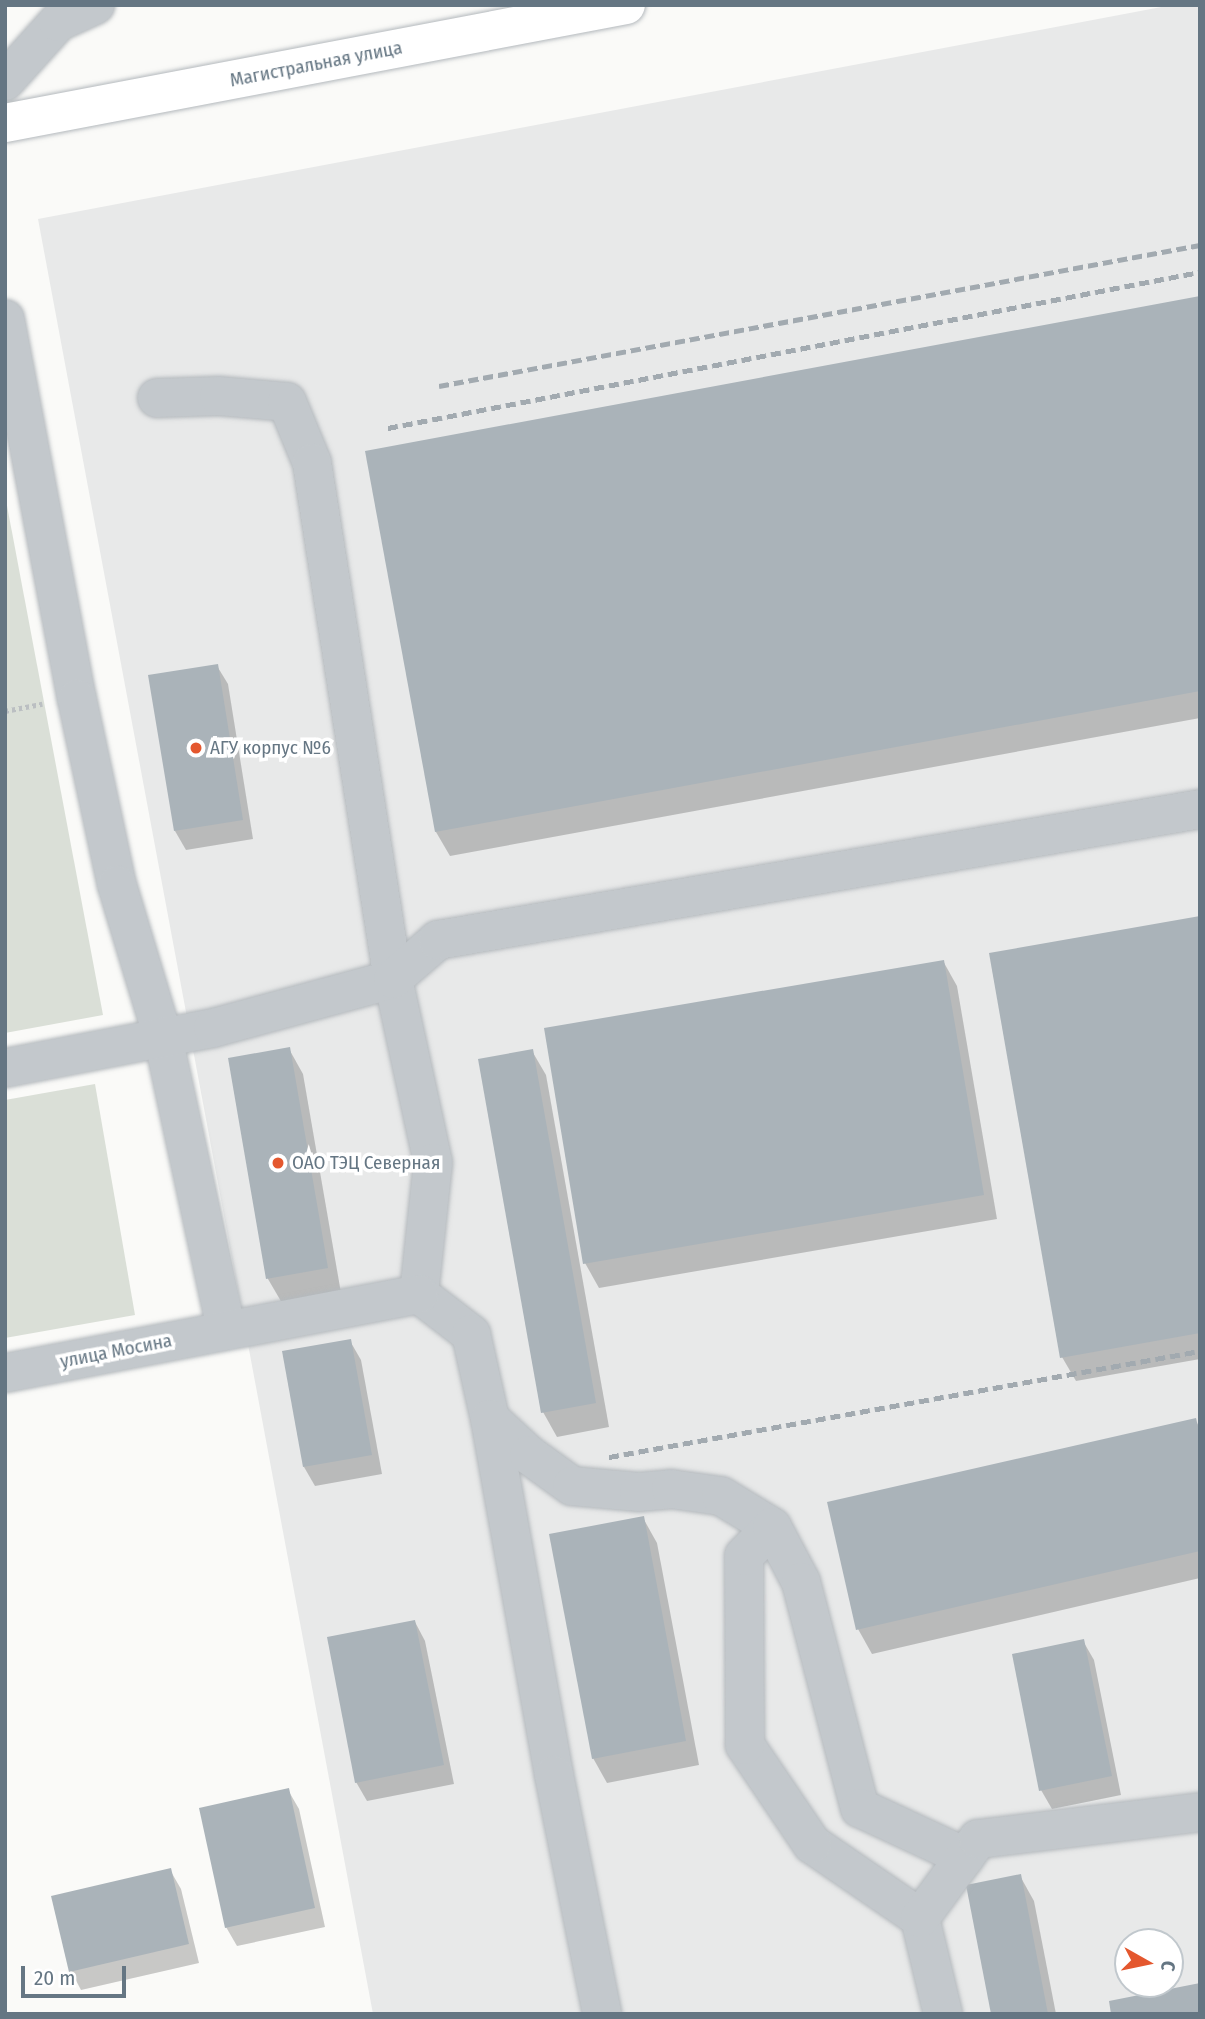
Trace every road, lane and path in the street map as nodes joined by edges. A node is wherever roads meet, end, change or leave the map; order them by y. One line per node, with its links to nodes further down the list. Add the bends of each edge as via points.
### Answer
1 (95, 5): 3 (street, via 58,22)
2 (626, 5): 4 (highway, Магистральная улица)
3 (5, 81)
4 (5, 122)
5 (5, 319): 9 (street, via 76,699 111,859)
6 (157, 398): 8 (street, via 219,396 287,402 312,463)
7 (1200, 809): 8 (street, via 438,940)
8 (393, 979): 9 (street); 11 (street, via 433,1163)
9 (163, 1037): 10 (street); 12 (street)
10 (5, 1068)
11 (419, 1294): 12 (street, улица Мосина); 14 (street, via 471,1335)
12 (226, 1329): 13 (street, улица Мосина)
13 (5, 1373)
14 (490, 1419): 15 (street, via 572,1486 639,1492 671,1489 721,1496); 19 (street)
15 (772, 1527): 17 (street, via 801,1582 860,1808); 18 (street, via 744,1556 745,1745 812,1844)
16 (1200, 1812): 17 (street, via 978,1839)
17 (965, 1857): 18 (street)
18 (920, 1918): 20 (street)
19 (602, 2014)
20 (943, 2014)

